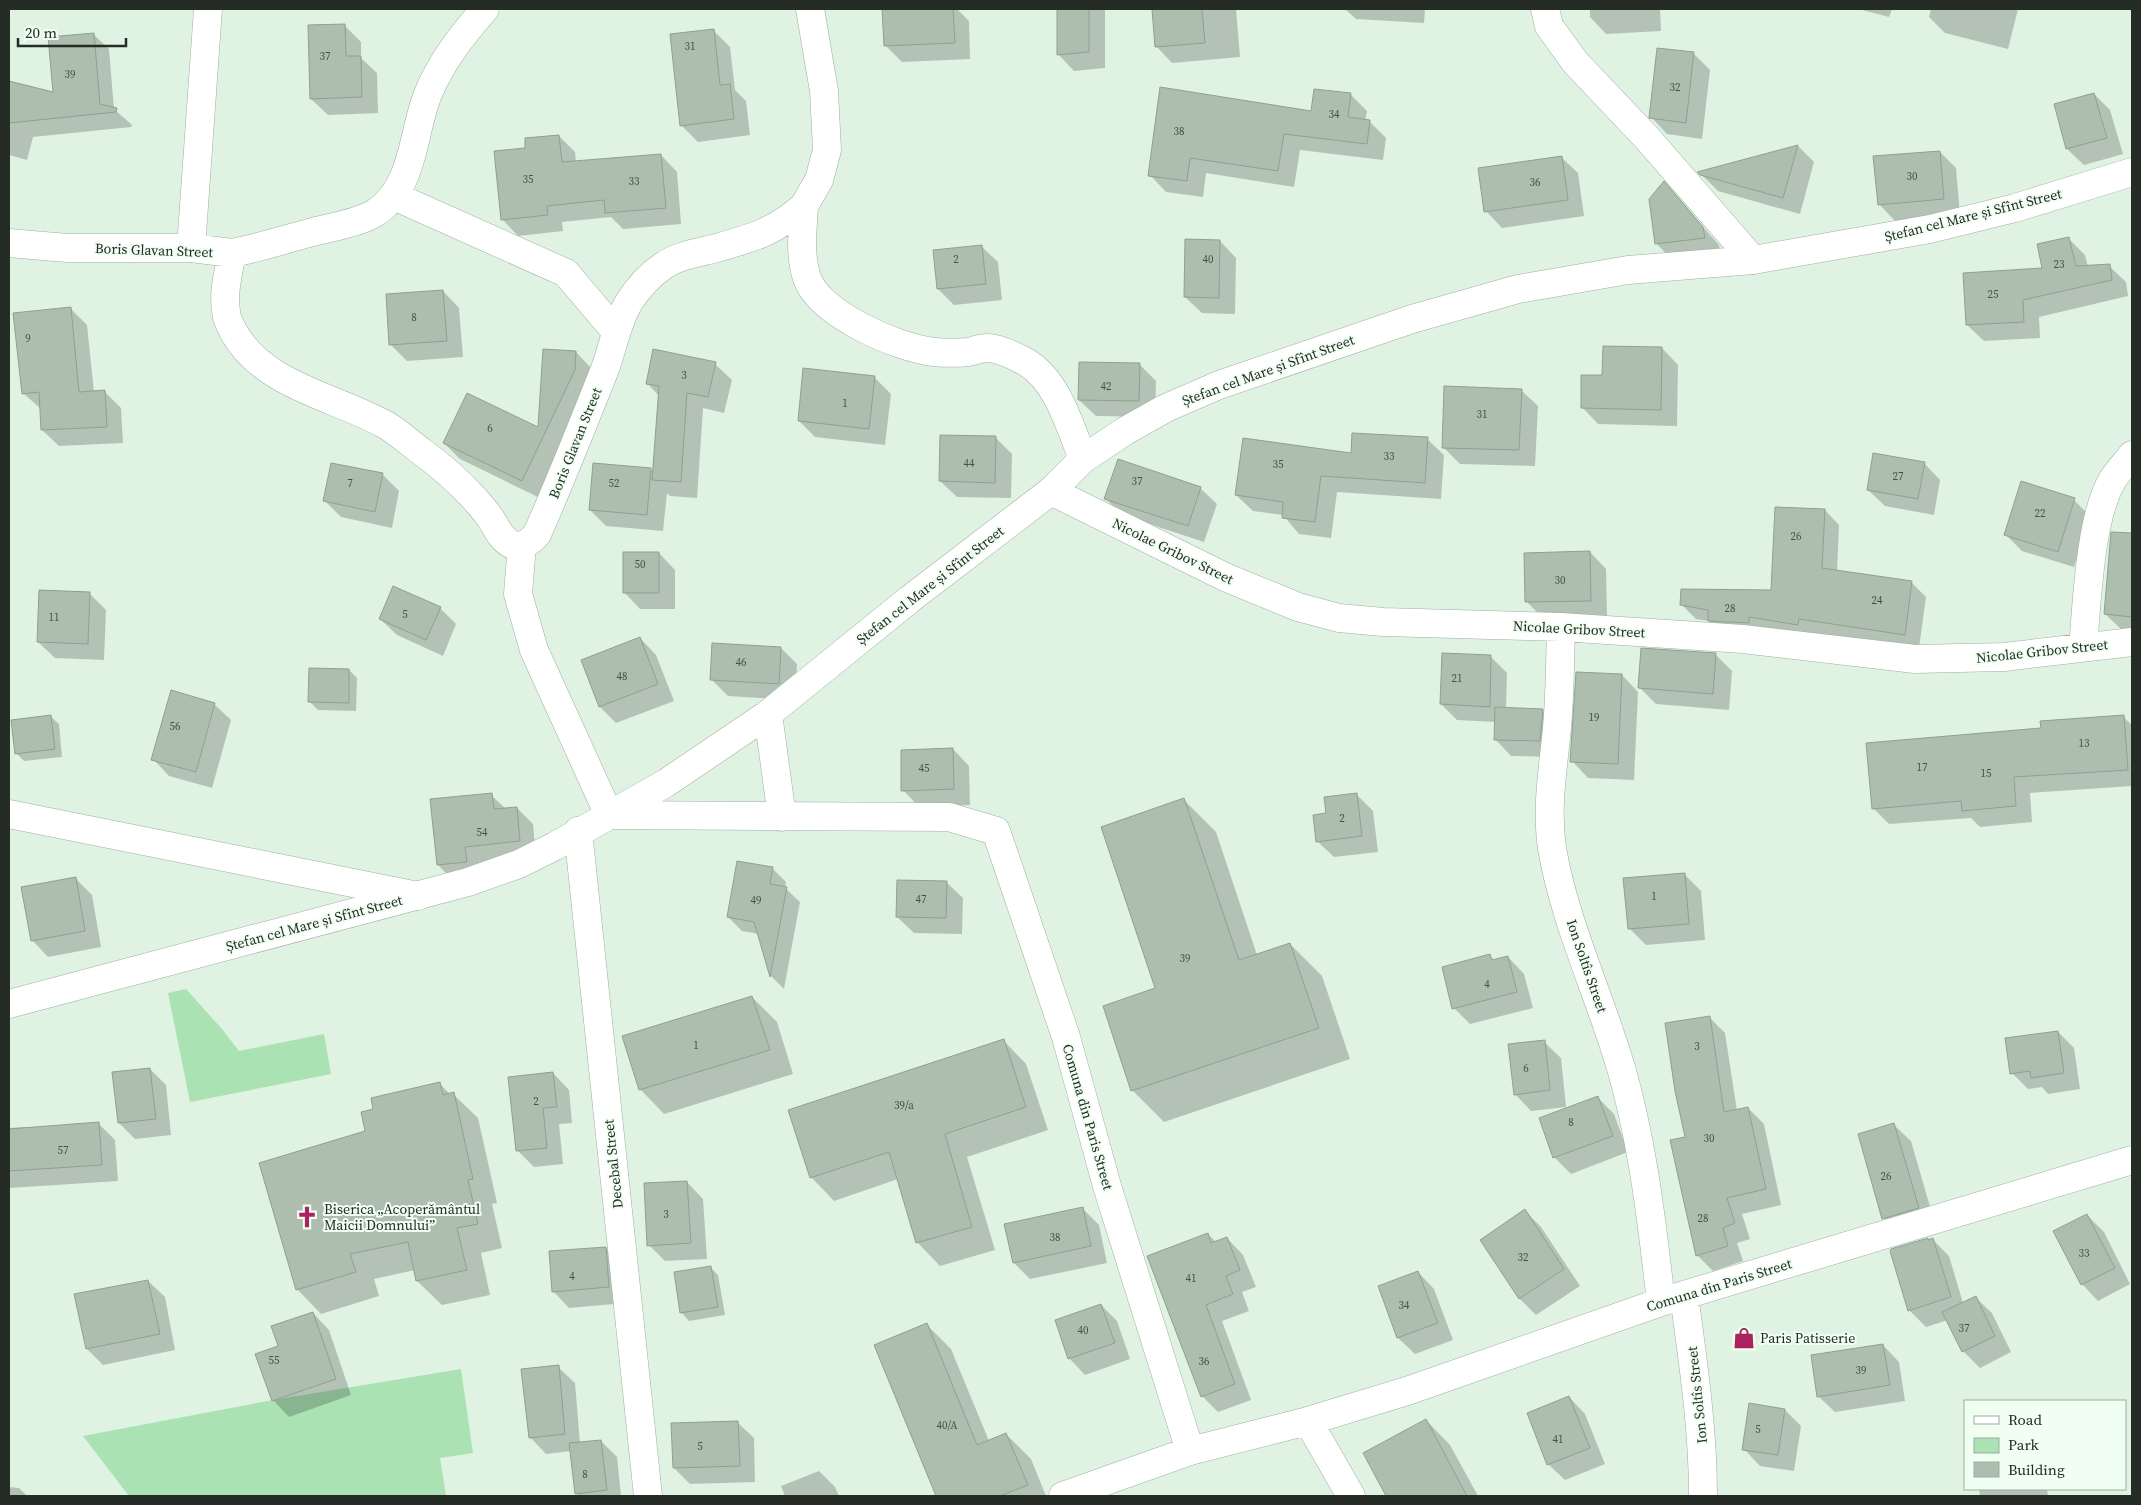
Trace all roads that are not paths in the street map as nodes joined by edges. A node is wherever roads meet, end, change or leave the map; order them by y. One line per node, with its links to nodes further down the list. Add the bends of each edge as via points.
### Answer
1 (208, 9): 9 (street)
2 (485, 9): 6 (street, via 440,67 427,95 410,164)
3 (810, 9): 7 (street, via 824,91 827,150 818,180)
4 (1545, 9): 11 (street, via 1550,26 1576,62)
5 (2132, 172): 11 (street, Ștefan cel Mare și Sfînt Street, via 2015,208 1930,229)
6 (394, 196): 10 (street, via 375,213 342,225); 12 (street, via 566,273)
7 (804, 206): 12 (street, Boris Glavan Street, via 762,234 665,264 648,278 629,302); 14 (street, via 802,248 807,278 822,301 839,314 910,348 934,352 987,348 1027,363 1046,381 1061,405)
8 (9, 243): 9 (street, Boris Glavan Street, via 67,248)
9 (191, 248): 10 (street, Boris Glavan Street)
10 (232, 253): 16 (street, Boris Glavan Street, via 224,290 227,319 238,339 256,360 300,387 387,425 436,462 473,496 502,538 513,545)
11 (1753, 260): 14 (street, Ștefan cel Mare și Sfînt Street, via 1628,270 1564,281 1518,289 1412,319 1210,389 1166,408)
12 (616, 332): 16 (street, Boris Glavan Street, via 612,350 537,534)
13 (2132, 455): 19 (street, via 2113,480 2101,508)
14 (1083, 459): 15 (street, Ștefan cel Mare și Sfînt Street)
15 (1051, 491): 17 (street, Nicolae Gribov Street, via 1225,577 1298,607 1339,618); 20 (street, Ștefan cel Mare și Sfînt Street)
16 (522, 545): 22 (street, via 518,594 534,650)
17 (1561, 626): 19 (street, Nicolae Gribov Street, via 1743,639 1915,659 2004,657); 29 (street, Ion Soltîs Street, via 1557,727 1550,783 1552,847 1566,905 1632,1104 1652,1221)
18 (2132, 642): 19 (street, Nicolae Gribov Street)
19 (2083, 648)
20 (768, 714): 22 (street, Ștefan cel Mare și Sfînt Street, via 666,783); 23 (street)
21 (9, 813): 26 (street)
22 (609, 816): 23 (street, Ștefan cel Mare și Sfînt Street); 25 (street, Ștefan cel Mare și Sfînt Street)
23 (782, 817): 24 (street, Ștefan cel Mare și Sfînt Street)
24 (949, 817): 31 (street, Comuna din Paris Street, via 996,831 1066,1037 1107,1186)
25 (578, 831): 26 (street, Ștefan cel Mare și Sfînt Street, via 519,864); 32 (street, Decebal Street)
26 (418, 896): 27 (street, Ștefan cel Mare și Sfînt Street)
27 (9, 1004)
28 (2132, 1160): 29 (street, Comuna din Paris Street)
29 (1673, 1298): 30 (street, Comuna din Paris Street, via 1407,1391); 35 (street, Ion Soltîs Street, via 1698,1398)
30 (1308, 1421): 31 (street, Comuna din Paris Street); 34 (street)
31 (1190, 1451): 33 (street, Comuna din Paris Street)
32 (648, 1496)
33 (1063, 1496)
34 (1351, 1496)
35 (1703, 1496)

